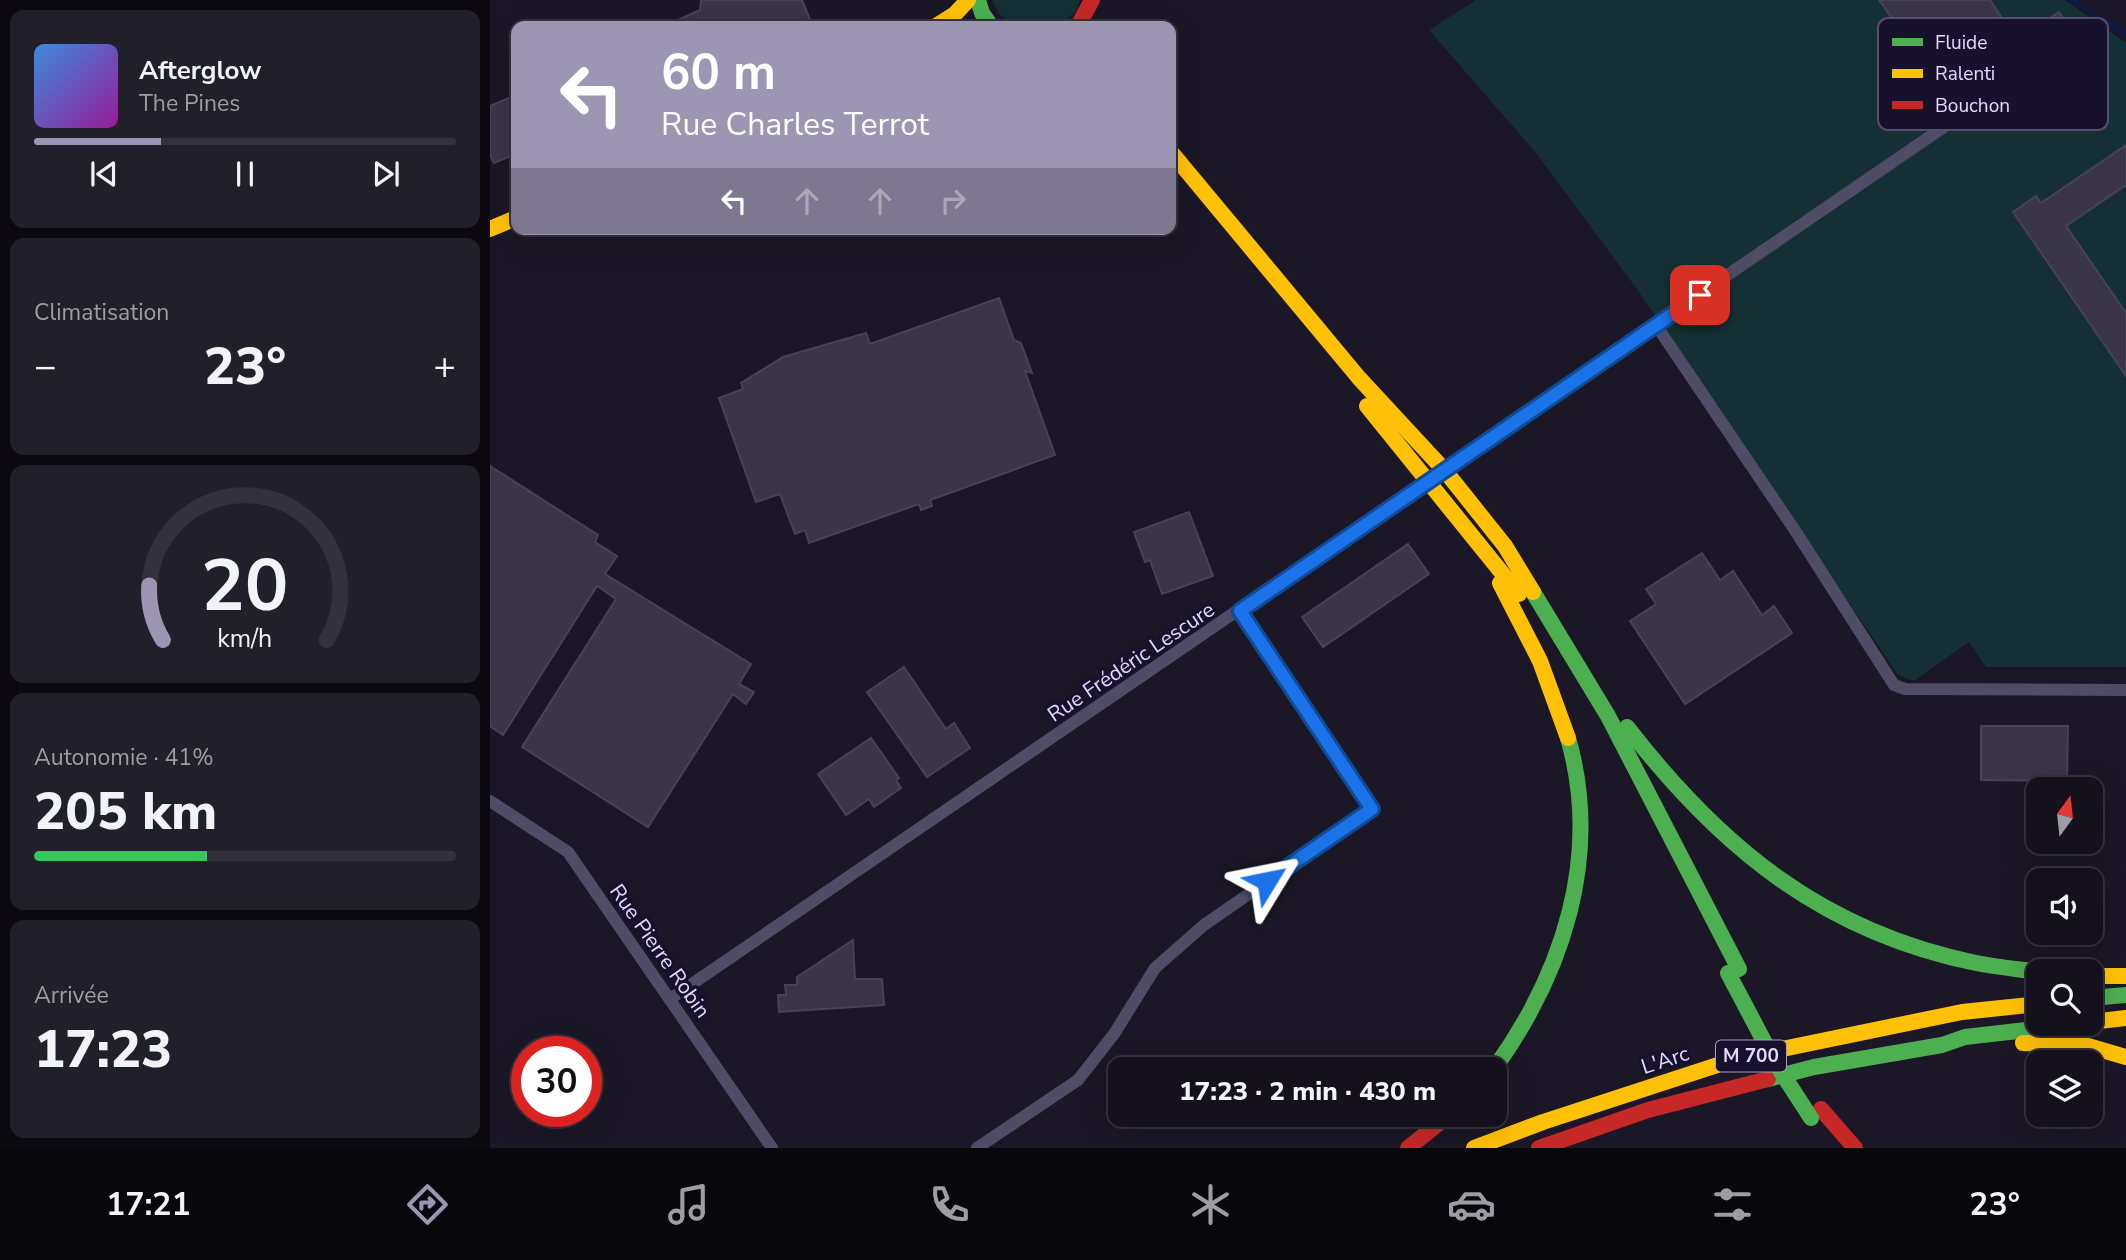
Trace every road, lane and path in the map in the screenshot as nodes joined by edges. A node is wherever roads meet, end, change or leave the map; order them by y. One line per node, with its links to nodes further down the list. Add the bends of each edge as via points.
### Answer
1 (968, 0): 4 (main road)
2 (978, 0): 5 (main road)
3 (1092, 0): 6 (main road)
4 (944, 21)
5 (988, 21)
6 (1082, 21)
7 (1940, 130): 12 (street, Rue Frédéric Lescure)
8 (1176, 158): 14 (main road, via 1359,378)
9 (1176, 175): 13 (main road)
10 (511, 220): 11 (main road)
11 (490, 229)
12 (1656, 325): 14 (street, Rue Frédéric Lescure); 20 (street, via 1894,685 1905,689)
13 (1359, 395): 14 (main road, via 1425,463); 15 (main road)
14 (1444, 470): 15 (street, Rue Frédéric Lescure); 16 (main road)
15 (1430, 481): 16 (main road, via 1445,485); 17 (main road); 18 (street, Rue Frédéric Lescure)
16 (1491, 528): 19 (main road)
17 (1475, 537): 23 (main road, via 1543,628 1580,688); 34 (main road, via 1530,638 1556,700 1572,757 1579,820 1574,897 1559,952 1531,1015)
18 (1240, 611): 28 (street, Rue Frédéric Lescure); 39 (street, via 1372,809 1204,925 1155,968 1114,1034 1078,1080)
19 (1569, 648): 22 (main road, via 1666,778 1713,830 1772,875 1819,905 1888,938 1978,964); 23 (main road, via 1608,716)
20 (2126, 690)
21 (490, 801): 28 (street, Rue Pierre Robin, via 568,852)
22 (2026, 970)
23 (1734, 971): 36 (main road)
24 (2103, 976): 25 (main road)
25 (2126, 976)
26 (2126, 995): 27 (main road)
27 (2103, 998)
28 (670, 999): 38 (street, Rue Pierre Robin)
29 (2026, 1005): 41 (main road, L'Arc / M 700, via 1962,1012 1739,1058)
30 (2126, 1018): 31 (main road)
31 (2103, 1021)
32 (2026, 1030): 33 (main road, M 700)
33 (1959, 1038): 35 (main road, via 1983,1047 2073,1043); 42 (main road, L'Arc / M 700, via 1755,1081)
34 (1502, 1057)
35 (2126, 1057)
36 (1816, 1114): 43 (main road); 44 (main road)
37 (1434, 1127): 40 (main road)
38 (772, 1148)
39 (977, 1148)
40 (1408, 1148)
41 (1474, 1148)
42 (1539, 1148)
43 (1836, 1148)
44 (1855, 1148)

